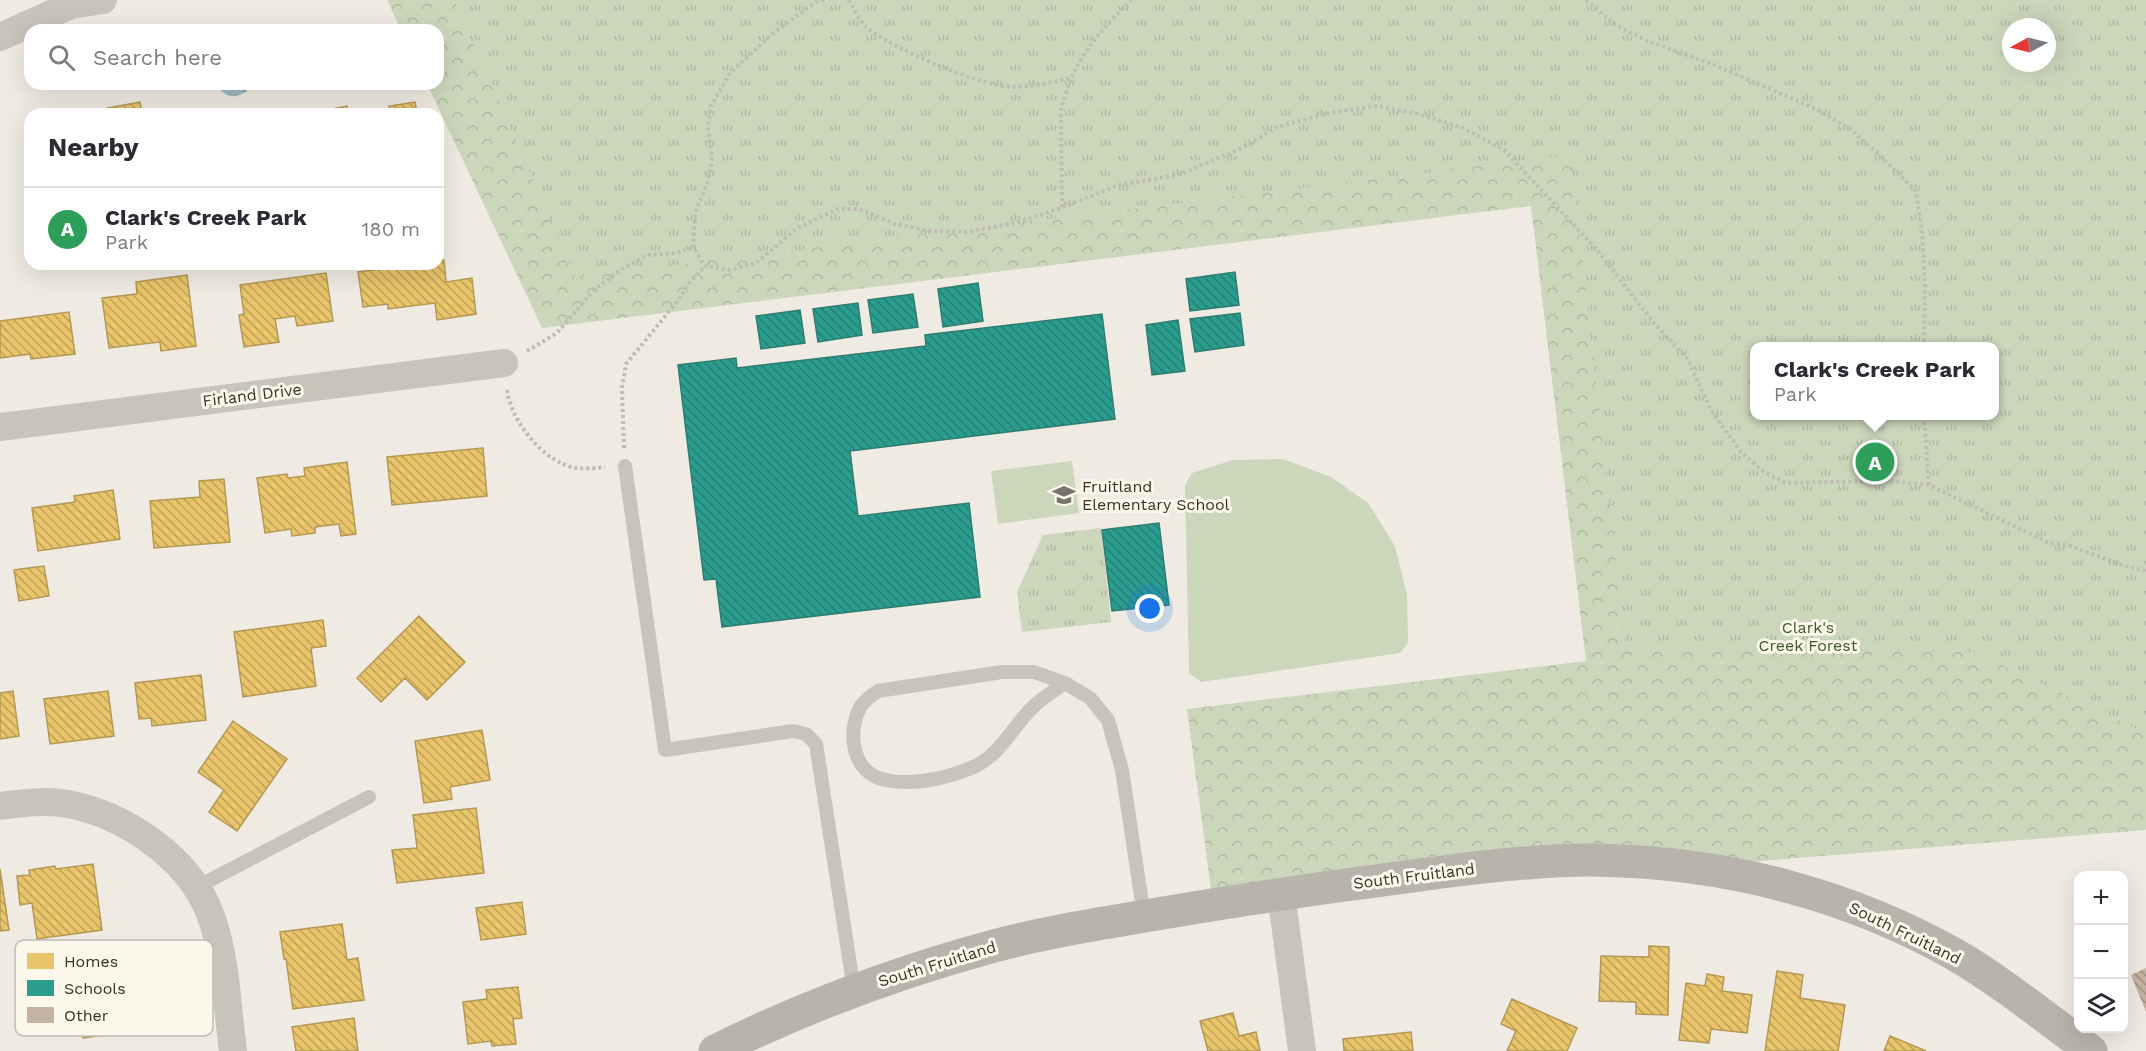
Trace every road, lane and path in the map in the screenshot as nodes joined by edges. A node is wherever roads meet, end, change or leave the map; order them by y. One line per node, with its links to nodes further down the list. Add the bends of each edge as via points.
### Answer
1 (103, 0): 6 (street, via 71,4)
2 (824, 0): 11 (path, via 772,34 730,73 711,106 708,128 712,160 695,213)
3 (849, 0): 9 (path, via 864,26 896,46 963,75 1002,86 1039,85)
4 (1131, 0): 9 (path, via 1100,30)
5 (1586, 0): 13 (path, via 1617,26 1816,109 1850,129 1916,191 1925,286)
6 (28, 24)
7 (24, 26): 8 (street)
8 (0, 37)
9 (1071, 78): 10 (path, via 1061,108)
10 (1062, 207): 12 (path, via 1015,223 967,232 929,231 896,224 859,208 838,209 798,228 756,263 729,270); 18 (path, via 1119,185 1178,175 1240,149 1277,127 1329,113 1377,106 1463,128 1504,150 1597,250 1687,358 1711,410 1741,452 1763,471 1785,483 1888,481)
11 (693, 247): 12 (path); 14 (path, via 677,253 647,255 622,269 594,290 557,333)
12 (705, 266): 17 (path, via 626,364 622,387)
13 (1924, 342)
14 (504, 363): 16 (street, Firland Drive); 17 (path, via 508,399 540,449 554,460 577,468)
15 (1924, 420): 18 (path)
16 (0, 427)
17 (625, 466): 26 (lane, via 665,750 792,731 806,734 816,744)
18 (1929, 485): 19 (path, via 2047,542)
19 (2146, 571)
20 (1065, 683): 20 (lane, via 1034,672 1002,672 878,691 862,704 854,723 853,744 858,759 884,780 922,780 957,774 991,756 1034,705); 25 (lane, via 1090,698 1108,720 1122,770)
21 (369, 797): 23 (lane)
22 (0, 806): 23 (street, via 67,804 99,812 140,834 173,860)
23 (197, 887): 27 (street, via 218,941)
24 (1281, 894): 25 (street, South Fruitland); 29 (street); 30 (street, South Fruitland, via 1535,863 1589,860 1699,867 1794,888 1905,930 2005,987)
25 (1144, 916): 26 (street, South Fruitland, via 994,946)
26 (854, 990): 28 (street, South Fruitland)
27 (233, 1051)
28 (715, 1051)
29 (1302, 1051)
30 (2091, 1051)

